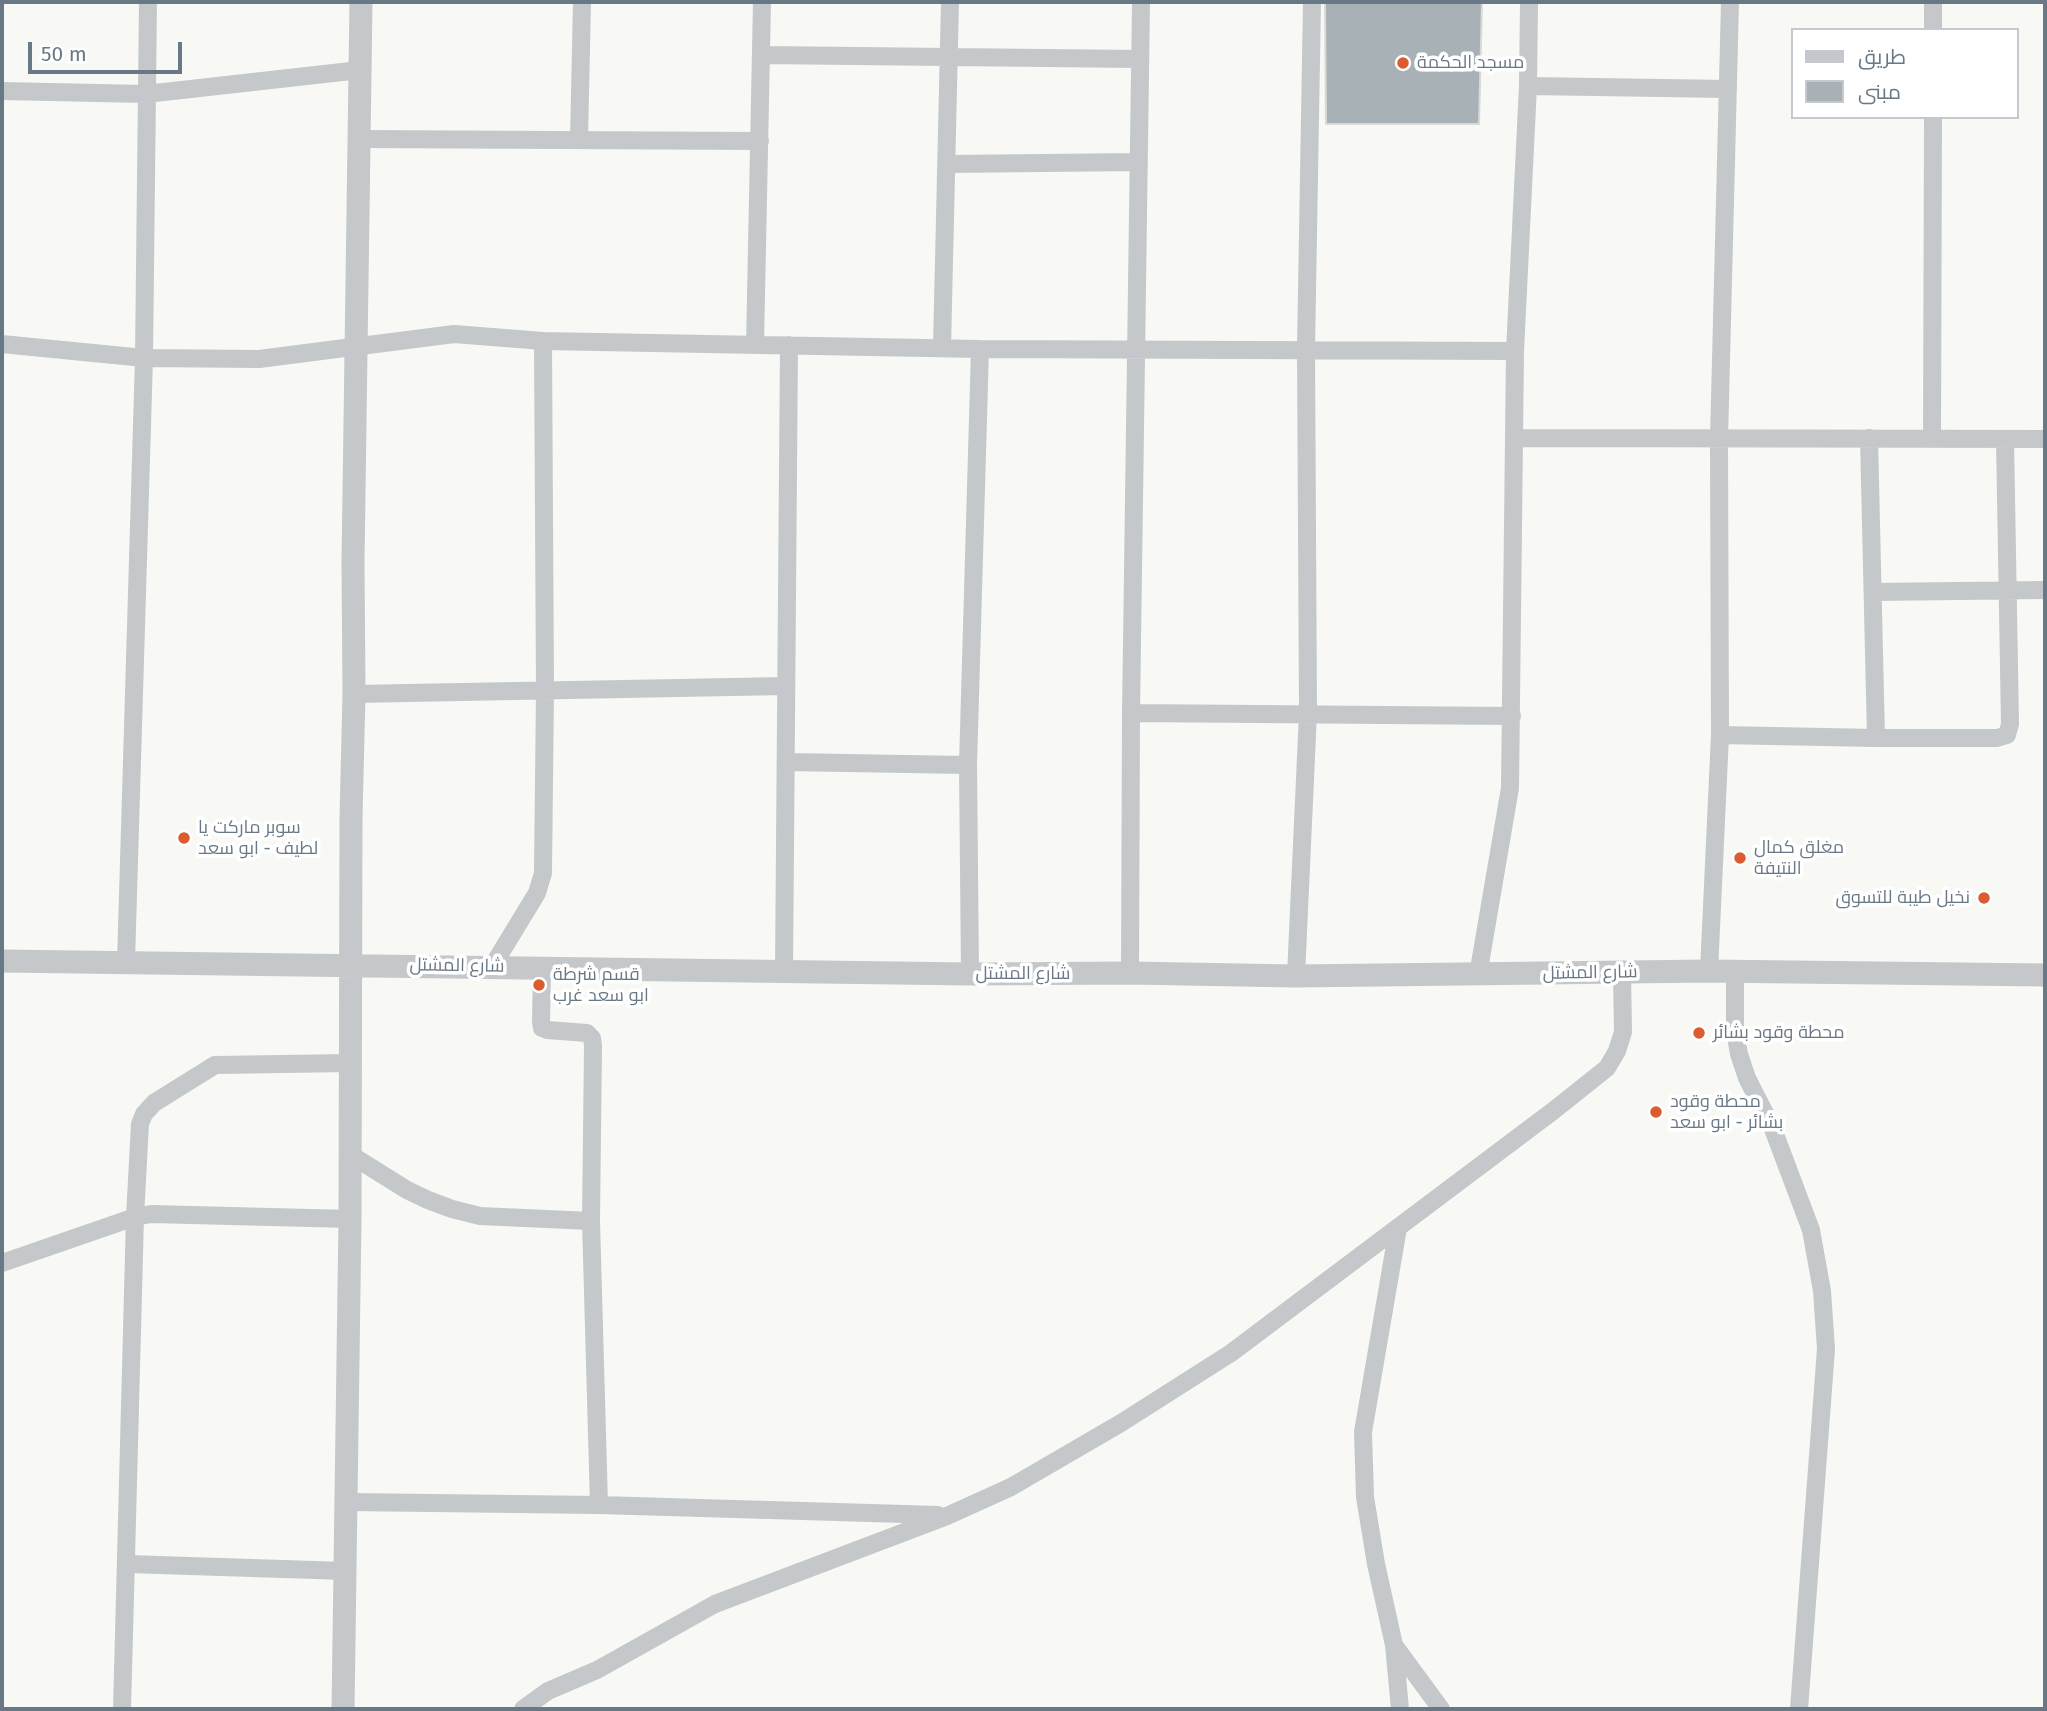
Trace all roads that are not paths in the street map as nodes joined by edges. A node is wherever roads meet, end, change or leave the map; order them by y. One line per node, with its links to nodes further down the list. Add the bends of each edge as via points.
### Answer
1 (148, 2): 19 (street)
2 (361, 2): 15 (street)
3 (582, 2): 22 (street)
4 (762, 2): 12 (street)
5 (950, 2): 13 (street)
6 (1141, 2): 14 (street)
7 (1312, 2): 33 (street)
8 (1529, 2): 16 (street)
9 (1730, 2): 17 (street)
10 (1933, 2): 11 (street)
11 (1933, 28)
12 (761, 55): 13 (street); 23 (street)
13 (949, 57): 14 (street); 25 (street)
14 (1140, 59): 24 (street)
15 (360, 70): 19 (street); 21 (street)
16 (1528, 86): 17 (street); 35 (street)
17 (1728, 89): 40 (street)
18 (2, 91): 19 (street)
19 (145, 94): 36 (street)
20 (1933, 119): 39 (street)
21 (359, 139): 22 (street); 30 (street)
22 (579, 140): 23 (street)
23 (760, 141): 28 (street)
24 (1139, 162): 25 (street); 34 (street)
25 (947, 164): 31 (street)
26 (543, 341): 28 (street); 30 (street, via 454,334); 47 (street)
27 (2, 344): 36 (street)
28 (755, 345): 29 (street)
29 (789, 345): 31 (street); 46 (street)
30 (357, 347): 36 (street, via 259,359); 48 (street)
31 (942, 347): 32 (street)
32 (980, 349): 34 (street); 55 (street)
33 (1306, 349): 34 (street); 35 (street); 50 (street)
34 (1136, 351): 49 (street)
35 (1515, 351): 37 (street)
36 (144, 358): 57 (street)
37 (1515, 438): 40 (street); 51 (street)
38 (1869, 438): 39 (street); 40 (street); 45 (street)
39 (1932, 438): 41 (street)
40 (1719, 439): 52 (street)
41 (2005, 439): 42 (street); 43 (street)
42 (2045, 439)
43 (2007, 590): 44 (street); 45 (street); 53 (street, via 2007,734 1997,738)
44 (2045, 590)
45 (1873, 593): 53 (street)
46 (786, 686): 47 (street); 54 (street)
47 (545, 690): 48 (street); 59 (street, via 543,873 537,893)
48 (354, 694): 58 (street)
49 (1131, 713): 50 (street); 64 (street)
50 (1308, 713): 51 (street); 69 (street)
51 (1512, 716): 67 (street, via 1510,788)
52 (1720, 735): 53 (street); 62 (street)
53 (1876, 738)
54 (786, 762): 55 (street); 61 (street)
55 (968, 765): 66 (street)
56 (2, 961): 57 (street, شارع المشتل)
57 (126, 962): 58 (street, شارع المشتل)
58 (350, 964): 59 (street, شارع المشتل); 70 (street)
59 (492, 967): 60 (street, شارع المشتل)
60 (542, 967): 61 (street, شارع المشتل); 74 (street, via 542,1028 587,1033 592,1038)
61 (784, 971): 66 (street, شارع المشتل)
62 (1709, 971): 63 (street, شارع المشتل); 65 (street, شارع المشتل)
63 (1735, 971): 68 (street, شارع المشتل); 88 (street, via 1739,1054 1811,1230 1822,1291 1826,1349)
64 (1130, 973): 66 (street, شارع المشتل); 69 (street, شارع المشتل)
65 (1622, 973): 67 (street, شارع المشتل); 75 (street, via 1623,1032 1606,1068)
66 (970, 974)
67 (1478, 975): 69 (street, شارع المشتل)
68 (2045, 975)
69 (1296, 976)
70 (351, 1063): 71 (street); 72 (street, via 215,1065 154,1103 140,1124)
71 (351, 1155): 73 (street); 74 (street, via 407,1190 452,1209 480,1216)
72 (135, 1217): 73 (street); 76 (street); 80 (street)
73 (350, 1219): 77 (street)
74 (591, 1221): 78 (street)
75 (1398, 1228): 79 (street, via 1231,1353 1122,1423 1011,1486); 82 (street, via 1363,1432 1365,1497)
76 (2, 1263)
77 (347, 1502): 78 (street); 81 (street)
78 (599, 1505): 79 (street)
79 (947, 1516): 85 (street, via 715,1604 597,1670 548,1691)
80 (128, 1564): 81 (street); 83 (street)
81 (345, 1571): 84 (street)
82 (1394, 1645): 86 (street); 87 (street)
83 (122, 1709)
84 (343, 1709)
85 (523, 1709)
86 (1400, 1709)
87 (1441, 1709)
88 (1799, 1709)

